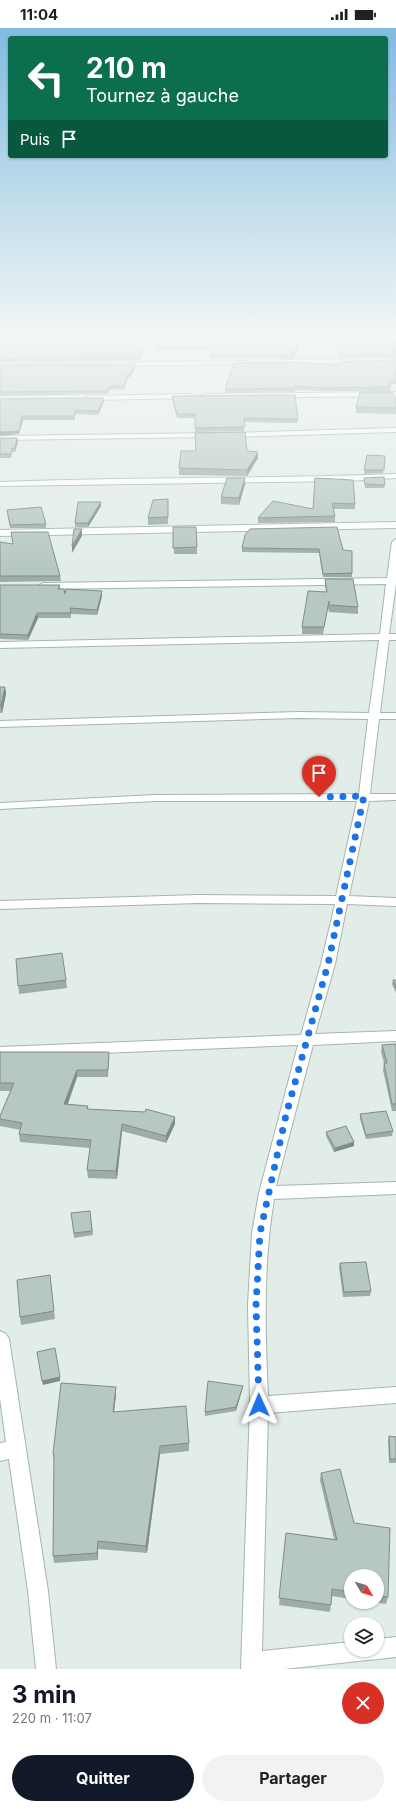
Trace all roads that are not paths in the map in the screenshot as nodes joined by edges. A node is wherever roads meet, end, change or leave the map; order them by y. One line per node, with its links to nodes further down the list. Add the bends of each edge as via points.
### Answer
1 (396, 430): 2 (street)
2 (0, 438)
3 (396, 476): 4 (street)
4 (0, 484)
5 (396, 525): 6 (street)
6 (0, 534)
7 (396, 542): 8 (street)
8 (394, 581): 9 (street); 10 (street)
9 (37, 586)
10 (389, 637): 11 (street); 12 (street)
11 (0, 644)
12 (374, 716): 13 (street); 14 (street, via 299,715); 15 (street)
13 (396, 716)
14 (0, 724)
15 (364, 796): 16 (street); 17 (street, via 156,798); 18 (street)
16 (396, 796)
17 (0, 806)
18 (341, 899): 19 (street); 20 (street, via 259,898); 22 (street, via 328,964)
19 (396, 902)
20 (0, 905)
21 (396, 1036): 22 (street)
22 (306, 1040): 23 (street); 25 (street)
23 (0, 1052)
24 (396, 1188): 25 (street)
25 (267, 1193): 28 (street, via 260,1233 256,1305)
26 (0, 1339): 29 (street)
27 (396, 1395): 28 (street)
28 (259, 1405): 33 (street)
29 (8, 1450): 34 (street, via 38,1591)
30 (396, 1647): 31 (street)
31 (384, 1648)
32 (344, 1653): 33 (street)
33 (251, 1665)
34 (46, 1669)

